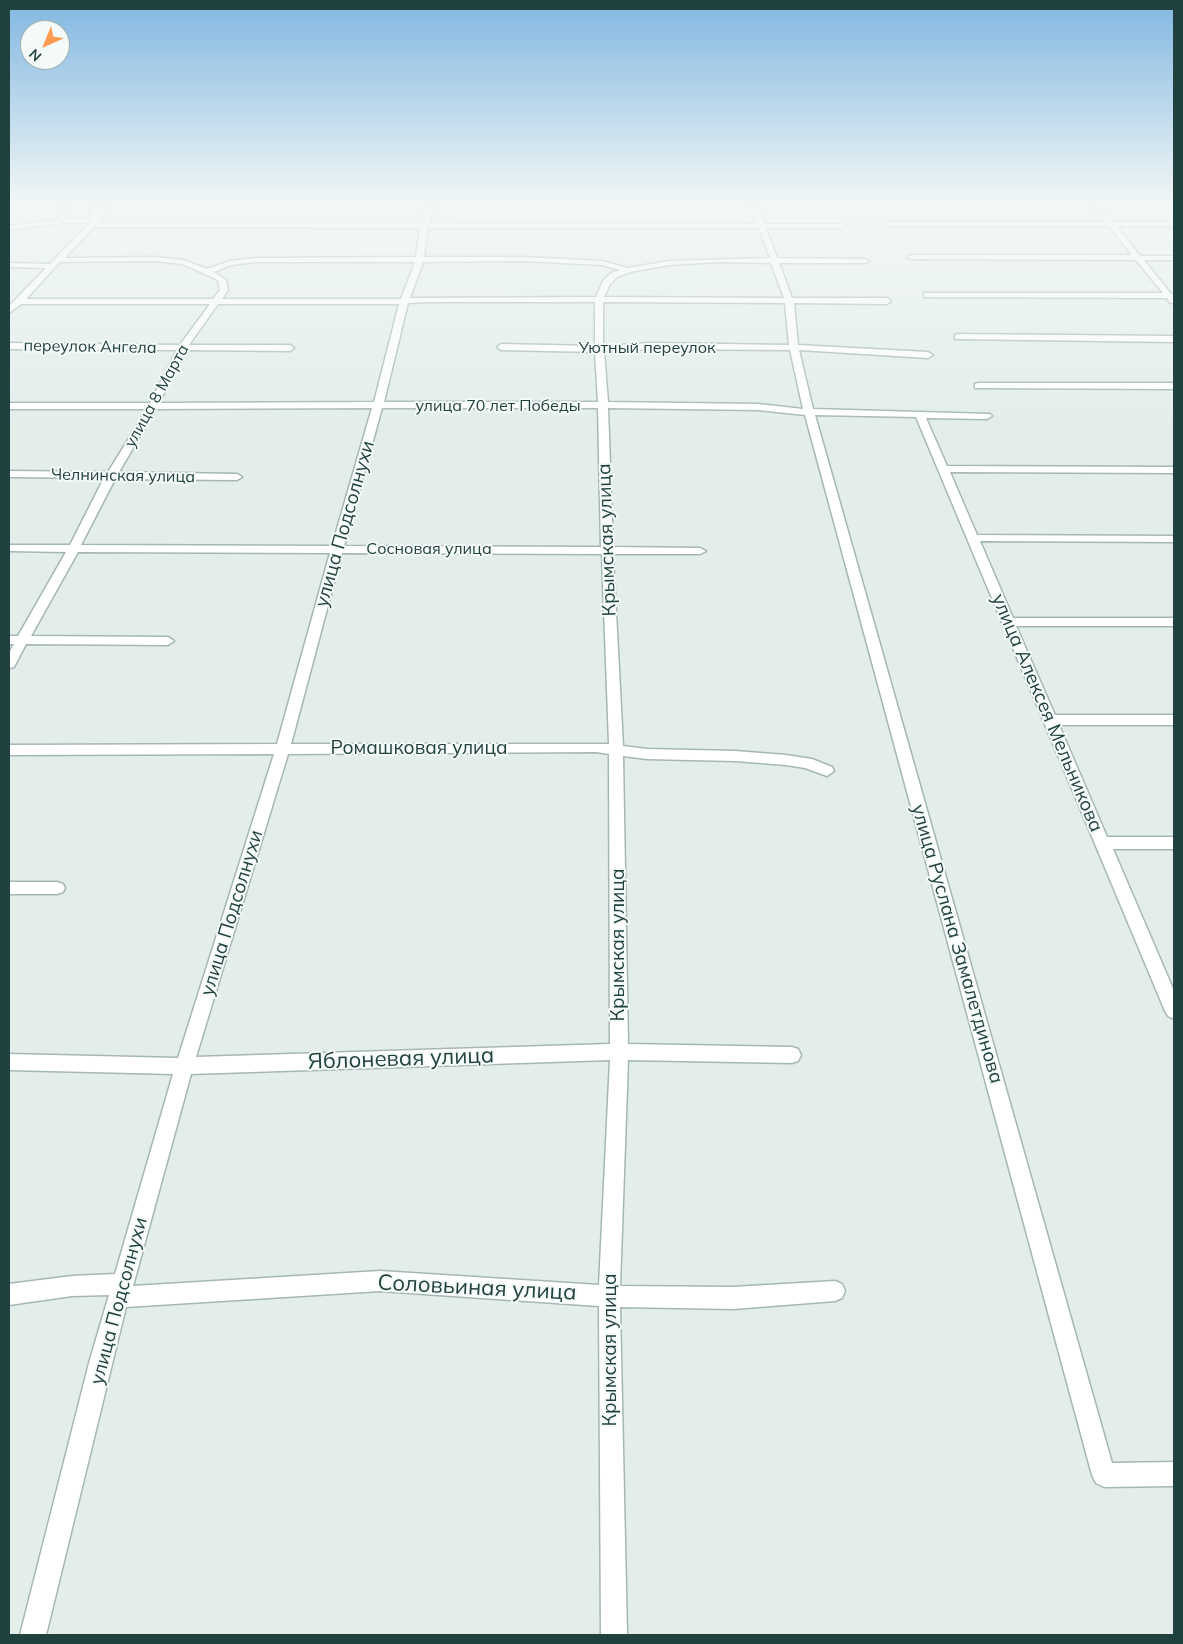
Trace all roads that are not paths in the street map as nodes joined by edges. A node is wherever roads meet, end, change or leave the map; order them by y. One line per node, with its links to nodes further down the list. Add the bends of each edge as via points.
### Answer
1 (39, 279): 12 (street)
2 (219, 279): 9 (street, via 224,290)
3 (413, 279): 13 (street, улица Подсолнухи)
4 (610, 279): 10 (street, Крымская улица)
5 (780, 279): 11 (street, улица Руслана Замалетдинова)
6 (1157, 279): 8 (street)
7 (927, 295): 8 (street)
8 (1172, 298)
9 (218, 300): 12 (street); 13 (street); 20 (street, улица 8 Марта)
10 (599, 300): 11 (street); 13 (street, via 431,299); 23 (street, Крымская улица)
11 (788, 300): 14 (street); 22 (street, улица Руслана Замалетдинова)
12 (18, 301): 15 (street)
13 (404, 302): 29 (street, улица Подсолнухи)
14 (887, 302)
15 (9, 312)
16 (958, 337): 17 (street)
17 (1174, 339)
18 (9, 346): 20 (street, переулок Ангела)
19 (501, 347): 23 (street, Уютный переулок)
20 (182, 348): 21 (street, переулок Ангела); 28 (street, улица 8 Марта)
21 (290, 348)
22 (794, 348): 23 (street, Уютный переулок, via 650,346); 24 (street, Уютный переулок); 31 (street, улица Руслана Замалетдинова)
23 (599, 349): 30 (street, Крымская улица)
24 (928, 355)
25 (978, 386): 26 (street)
26 (1174, 386)
27 (9, 406): 28 (street, улица 70 лет Победы)
28 (153, 406): 29 (street, улица 70 лет Победы); 37 (street, улица 8 Марта)
29 (378, 406): 30 (street, улица 70 лет Победы); 43 (street, улица Подсолнухи)
30 (603, 406): 31 (street, улица 70 лет Победы, via 758,407); 44 (street, Крымская улица)
31 (809, 412): 32 (street, улица 70 лет Победы); 71 (street, улица Руслана Замалетдинова, via 1104,1475)
32 (920, 415): 33 (street, улица 70 лет Победы); 34 (street, улица Алексея Мельникова)
33 (987, 416)
34 (943, 469): 35 (street); 39 (street, улица Алексея Мельникова)
35 (1174, 470)
36 (9, 474): 37 (street, Челнинская улица)
37 (111, 476): 38 (street, Челнинская улица); 42 (street, улица 8 Марта)
38 (237, 477)
39 (973, 538): 40 (street); 46 (street, улица Алексея Мельникова)
40 (1174, 539)
41 (9, 548): 42 (street, Сосновая улица)
42 (74, 548): 43 (street, Сосновая улица); 49 (street, улица 8 Марта)
43 (337, 549): 44 (street, Сосновая улица); 54 (street, улица Подсолнухи)
44 (608, 549): 45 (street, Сосновая улица); 56 (street, Крымская улица)
45 (700, 551)
46 (1008, 622): 47 (street); 52 (street, улица Алексея Мельникова)
47 (1174, 622)
48 (9, 640): 49 (street)
49 (22, 640): 50 (street); 51 (street, улица 8 Марта)
50 (168, 640)
51 (9, 664)
52 (1050, 720): 53 (street); 58 (street, улица Алексея Мельникова)
53 (1174, 720)
54 (283, 748): 55 (street, Ромашковая улица); 56 (street, Ромашковая улица, via 596,747); 66 (street, улица Подсолнухи)
55 (9, 750)
56 (616, 750): 57 (street, Ромашковая улица, via 786,760 807,763); 63 (street, Крымская улица)
57 (827, 771)
58 (1102, 843): 59 (street); 62 (street, улица Алексея Мельникова)
59 (1174, 843)
60 (9, 888): 61 (street)
61 (57, 888)
62 (1173, 1005)
63 (618, 1052): 64 (street, Яблоневая улица); 66 (street, Яблоневая улица); 70 (street, Крымская улица)
64 (792, 1054)
65 (9, 1062): 66 (street, Яблоневая улица)
66 (184, 1066): 67 (street, улица Подсолнухи)
67 (121, 1291): 69 (street, Соловьиная улица, via 72,1286); 70 (street, Соловьиная улица, via 380,1282); 72 (street, улица Подсолнухи, via 100,1364)
68 (835, 1291): 70 (street, Соловьиная улица, via 733,1298)
69 (9, 1294)
70 (609, 1296): 73 (street, Крымская улица)
71 (1174, 1474)
72 (37, 1632)
73 (614, 1635)

